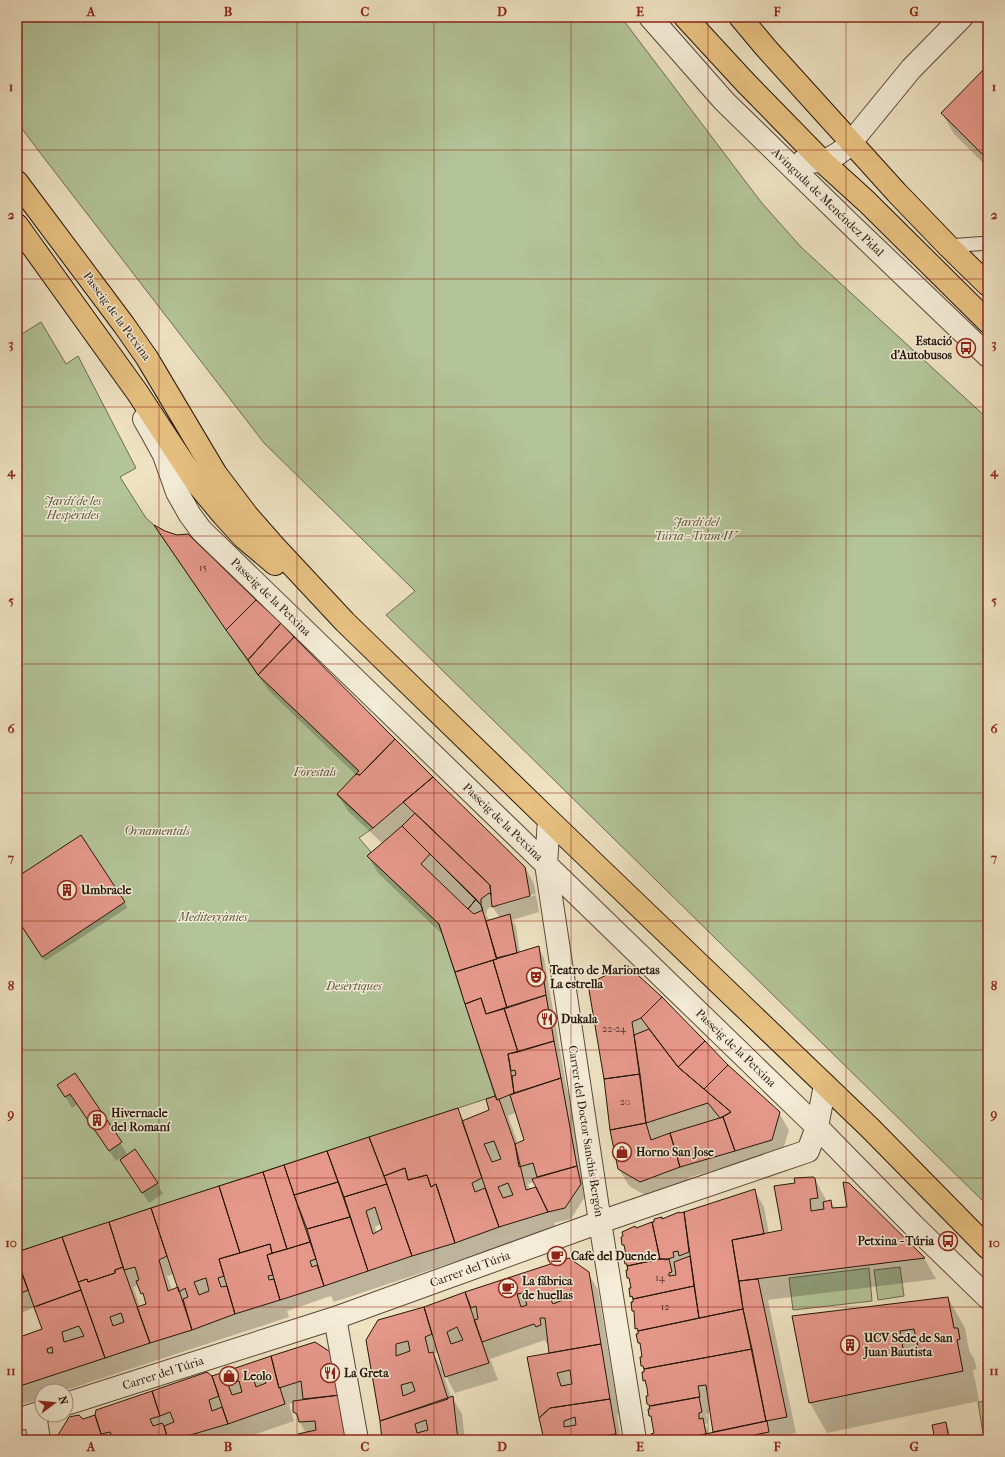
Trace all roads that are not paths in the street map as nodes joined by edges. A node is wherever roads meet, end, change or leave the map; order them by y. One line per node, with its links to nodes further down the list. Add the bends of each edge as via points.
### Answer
1 (650, 17): 5 (street, Avinguda de Menéndez Pidal)
2 (685, 17): 7 (main road)
3 (740, 17): 6 (main road)
4 (962, 17): 6 (street, via 911,69)
5 (672, 43): 7 (street, Avinguda de Menéndez Pidal, via 793,155 812,162); 15 (street, Avinguda de Menéndez Pidal, via 724,101 777,154)
6 (852, 143): 7 (street); 11 (main road)
7 (823, 162): 14 (main road)
8 (17, 182): 16 (main road, Passeig de la Petxina, via 147,358 194,438 247,515)
9 (17, 225): 13 (main road, Passeig de la Petxina)
10 (988, 243): 11 (lane)
11 (948, 246): 12 (main road)
12 (988, 285)
13 (74, 305): 16 (main road, Passeig de la Petxina, via 137,392 198,485 223,515 243,537); 18 (street, Passeig de la Petxina, via 152,433 164,455 177,492 201,530)
14 (988, 322)
15 (988, 356)
16 (345, 622): 17 (main road, Passeig de la Petxina)
17 (549, 820): 18 (street, Carrer del Doctor Sanchis Bergón); 19 (main road, Passeig de la Petxina)
18 (546, 864): 20 (street, Passeig de la Petxina); 21 (street, Carrer del Doctor Sanchis Bergón)
19 (824, 1085): 20 (street, Carrer del Túria); 22 (main road, Passeig de la Petxina)
20 (817, 1126): 21 (street, Carrer del Túria, via 808,1151); 23 (street, Passeig de la Petxina)
21 (600, 1222): 24 (street, Carrer del Túria); 29 (street, Carrer del Doctor Sanchis Bergón)
22 (988, 1248)
23 (988, 1298)
24 (335, 1318): 25 (street, Carrer del Túria); 28 (street)
25 (74, 1401)
26 (31, 1415): 27 (street)
27 (38, 1440)
28 (357, 1440)
29 (635, 1440)

